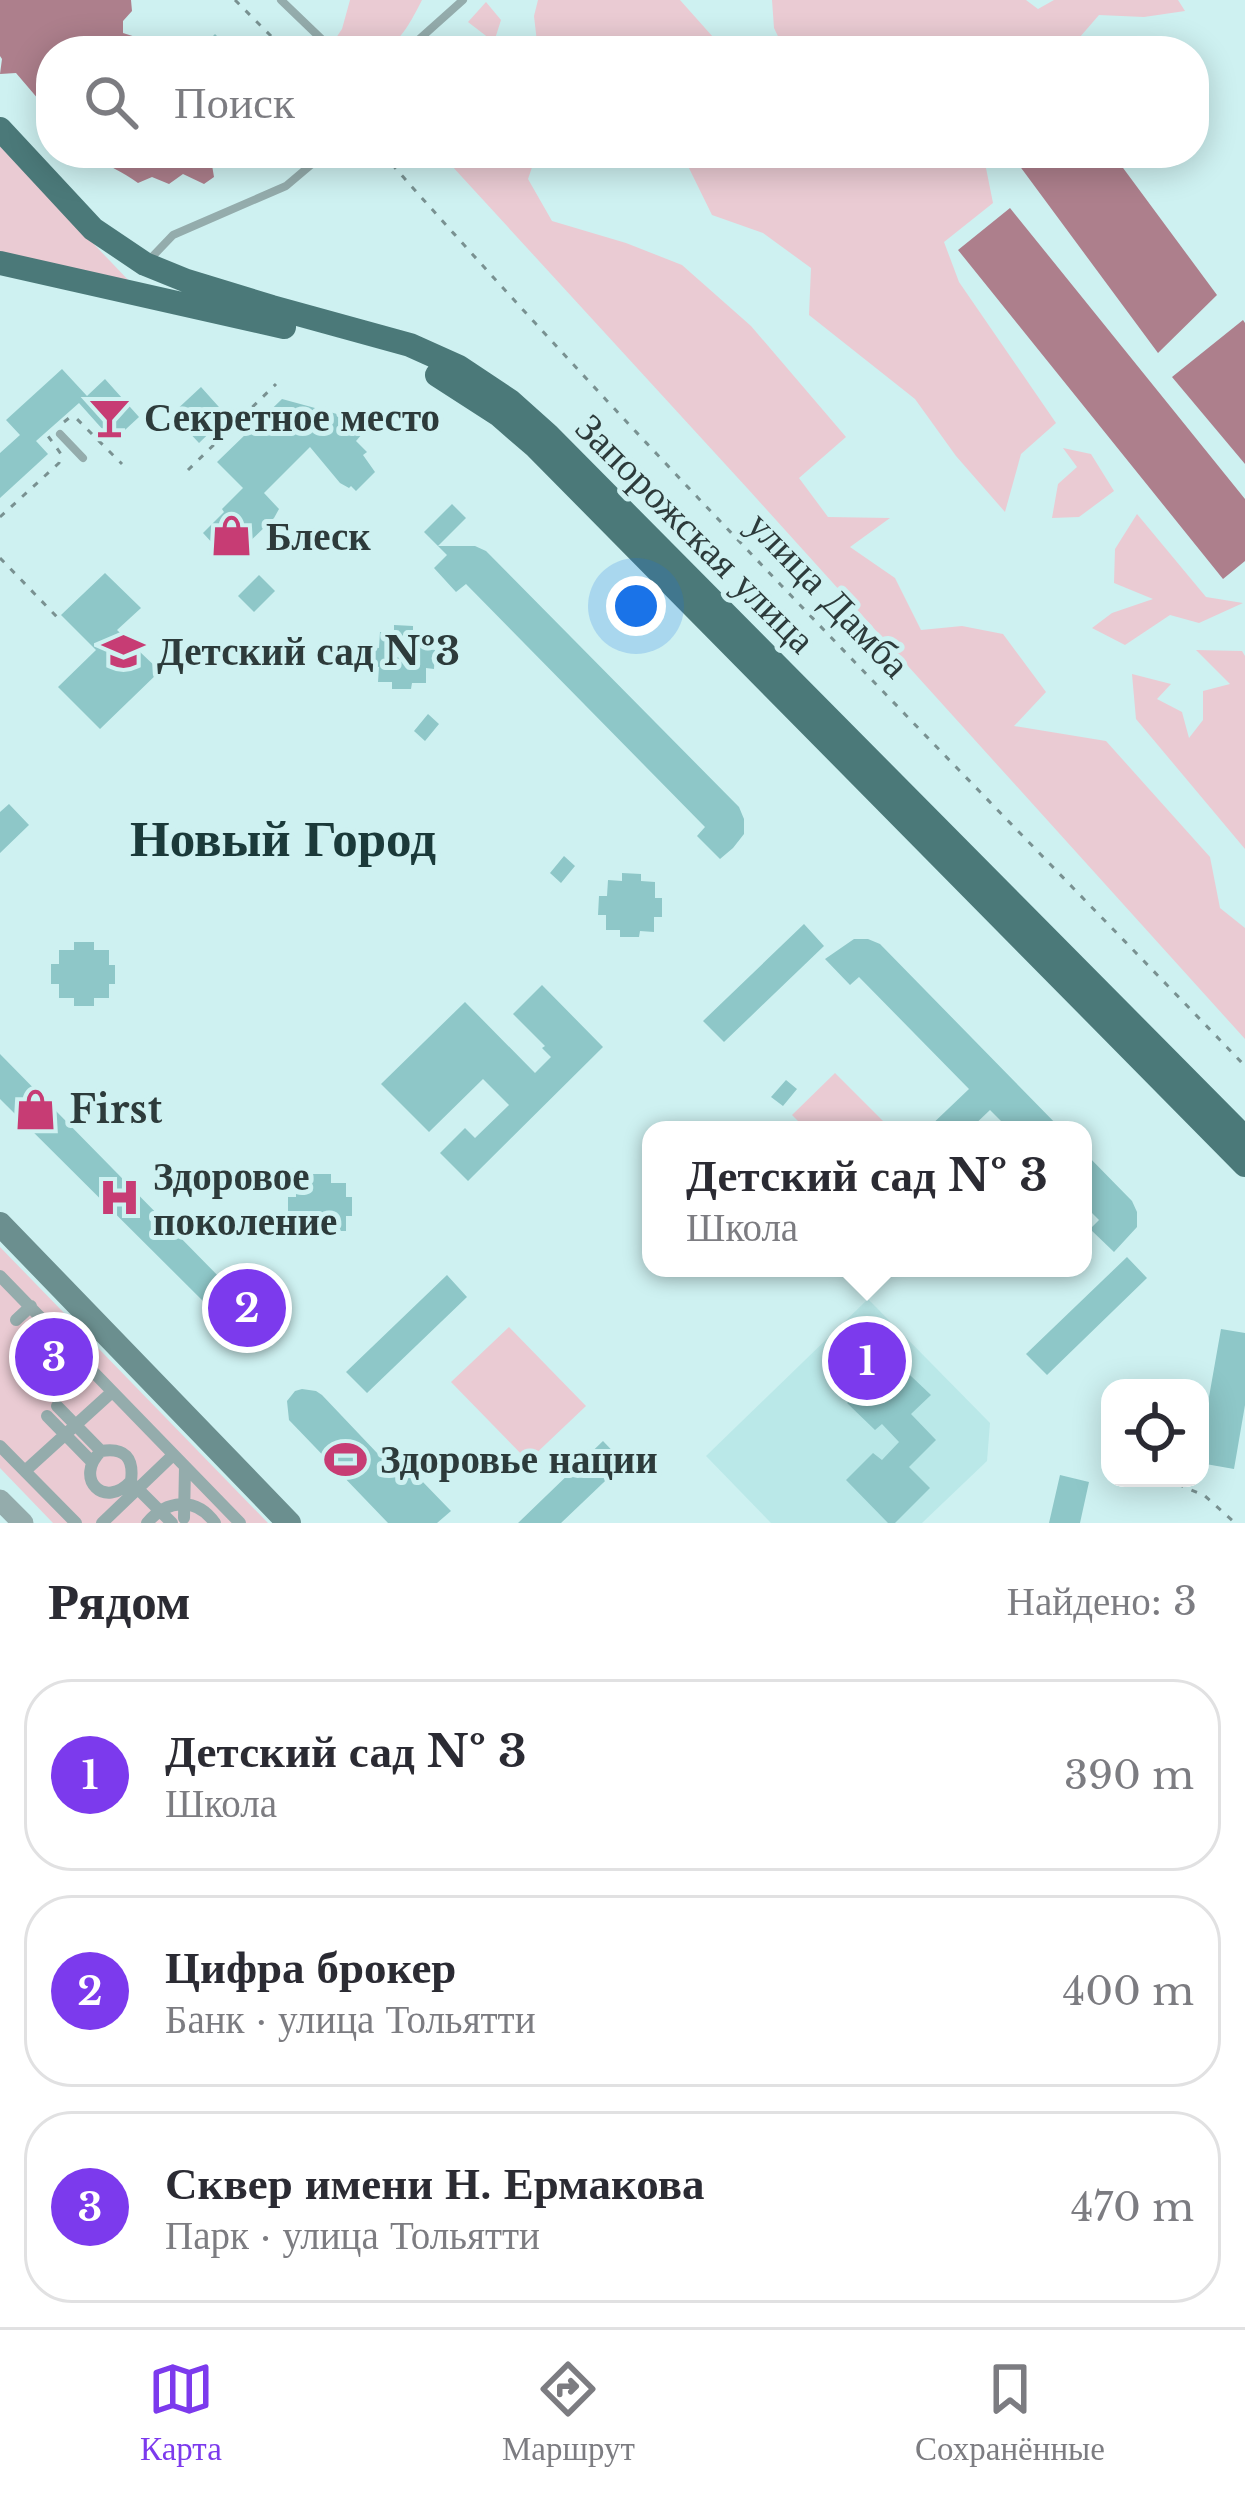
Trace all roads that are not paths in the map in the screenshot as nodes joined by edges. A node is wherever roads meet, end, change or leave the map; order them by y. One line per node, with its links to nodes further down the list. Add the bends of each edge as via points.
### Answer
1 (280, 0): 3 (lane)
2 (463, 0): 4 (lane)
3 (318, 36)
4 (423, 36)
5 (0, 130): 8 (main road, Запорожская улица, via 93,229)
6 (307, 168): 8 (lane, via 286,186 173,236)
7 (0, 262): 12 (main road, Запорожская улица, via 405,359 499,415)
8 (145, 264): 11 (main road, Запорожская улица, via 410,345 509,400)
9 (60, 434): 10 (lane)
10 (83, 458)
11 (1245, 1138)
12 (1245, 1165)
13 (0, 1224): 37 (main road)
14 (0, 1276): 15 (street)
15 (31, 1306): 16 (street); 18 (street)
16 (16, 1320)
17 (40, 1355): 18 (street)
18 (82, 1361): 19 (street)
19 (112, 1392): 21 (street); 23 (street)
20 (52, 1411): 21 (street)
21 (70, 1429): 24 (street); 26 (street)
22 (0, 1445): 26 (street)
23 (173, 1455): 25 (street); 27 (street)
24 (96, 1456): 27 (street, via 126,1454); 28 (street, via 89,1475 96,1488)
25 (185, 1467): 30 (street); 31 (street)
26 (25, 1471): 34 (street)
27 (134, 1485): 28 (street); 31 (street)
28 (123, 1496): 32 (street); 35 (street)
29 (0, 1499): 33 (street)
30 (222, 1505): 31 (street); 36 (street)
31 (186, 1518): 32 (street)
32 (148, 1522)
33 (23, 1523)
34 (76, 1523)
35 (102, 1523)
36 (240, 1523)
37 (289, 1523)

